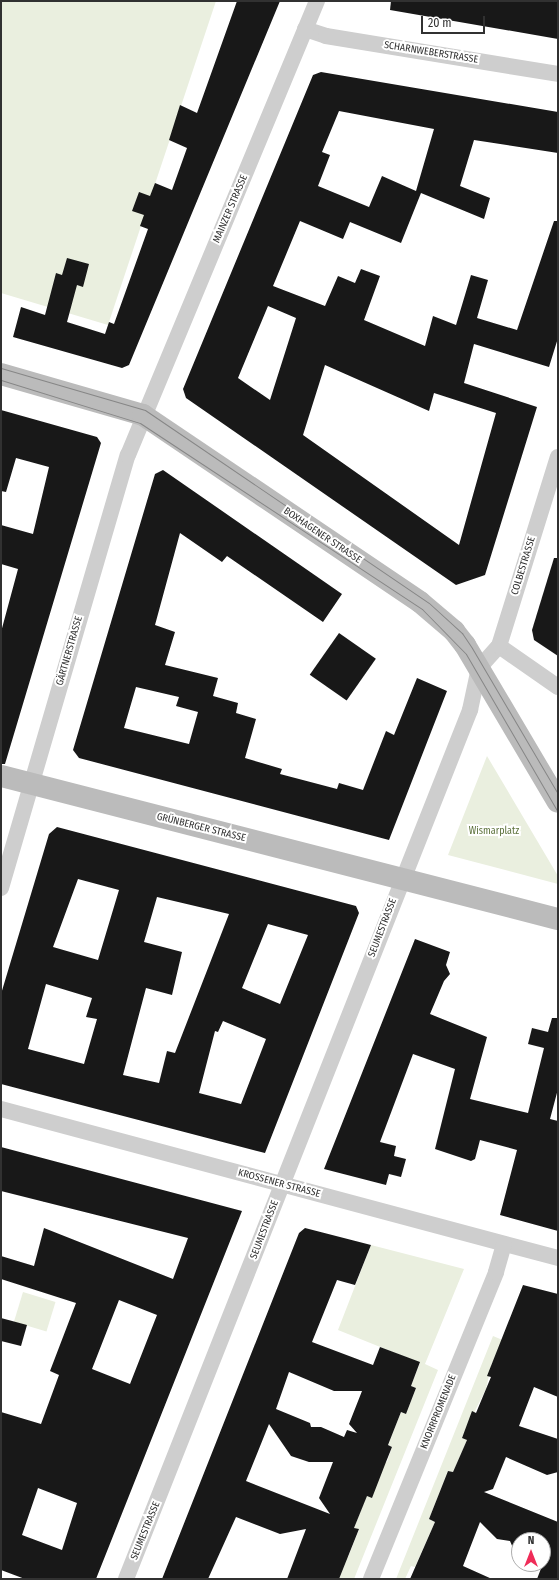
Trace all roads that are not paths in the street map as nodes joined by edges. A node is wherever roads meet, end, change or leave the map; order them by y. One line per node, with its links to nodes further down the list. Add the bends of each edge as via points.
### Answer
1 (317, 1): 2 (street, MAINZER STRASSE)
2 (305, 29): 3 (street, SCHARNWEBERSTRASSE, via 326,36); 5 (street, MAINZER STRASSE)
3 (558, 74)
4 (1, 374): 5 (street, BOXHAGENER STRASSE)
5 (143, 415): 8 (street, BOXHAGENER STRASSE, via 420,602 454,631); 11 (street, GÄRTNERSTRASSE, via 128,455)
6 (558, 457): 7 (street, COLBESTRASSE)
7 (499, 646): 8 (street, COLBESTRASSE); 9 (street)
8 (479, 668): 12 (street, BOXHAGENER STRASSE); 13 (street, via 472,703)
9 (558, 686)
10 (1, 776): 11 (street, GRÜNBERGER STRASSE)
11 (31, 784): 13 (street, GRÜNBERGER STRASSE); 14 (street, GÄRTNERSTRASSE)
12 (558, 802)
13 (402, 880): 15 (street); 17 (street, SEUMESTRASSE)
14 (1, 888)
15 (558, 919)
16 (1, 1109): 17 (street, KROSSENER STRASSE)
17 (282, 1184): 18 (street, KROSSENER STRASSE); 20 (street, SEUMESTRASSE)
18 (504, 1244): 19 (street, KROSSENER STRASSE); 21 (street, KNORRPROMENADE, via 496,1272)
19 (558, 1258)
20 (126, 1579)
21 (371, 1579)

